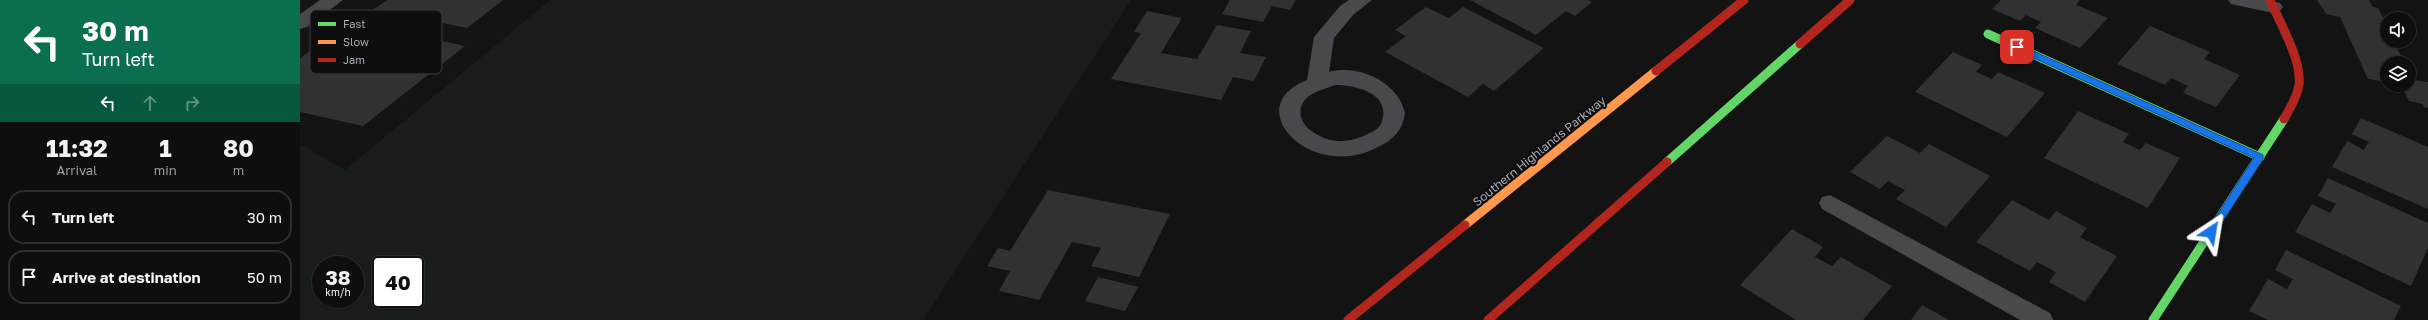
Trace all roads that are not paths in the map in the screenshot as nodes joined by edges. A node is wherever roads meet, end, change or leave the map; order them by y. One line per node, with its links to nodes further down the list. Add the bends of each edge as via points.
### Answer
1 (333, 0): 7 (street)
2 (1362, 0): 11 (street, via 1347,10 1324,37)
3 (1744, 0): 14 (main road, Southern Highlands Parkway)
4 (1850, 0): 15 (main road)
5 (2238, 0): 6 (street)
6 (2272, 3): 12 (main road, via 2289,44 2299,80 2291,108)
7 (319, 10)
8 (310, 16): 9 (street)
9 (300, 23)
10 (1988, 34): 12 (main road)
11 (1317, 82): 11 (street, via 1303,89 1289,110 1293,128 1308,142 1324,148 1359,148 1375,142 1387,132 1394,121 1395,109 1390,98 1380,88 1350,78 1333,78)
12 (2260, 157): 17 (main road)
13 (1830, 204): 16 (street)
14 (1348, 320)
15 (1488, 320)
16 (2041, 320)
17 (2153, 320)

